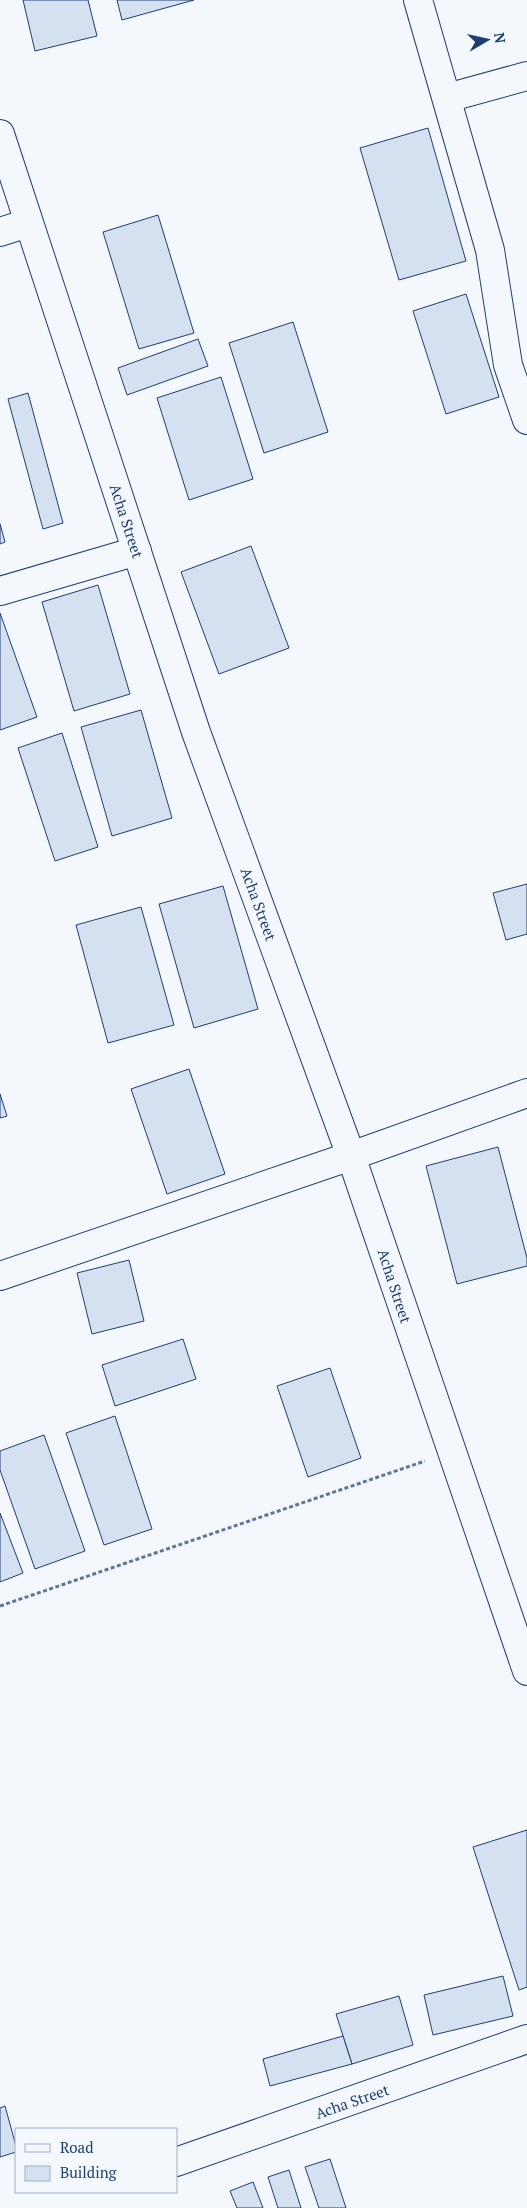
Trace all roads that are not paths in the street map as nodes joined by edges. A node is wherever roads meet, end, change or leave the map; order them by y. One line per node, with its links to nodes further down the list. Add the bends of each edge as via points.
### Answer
1 (418, 0): 3 (street)
2 (527, 76): 3 (street)
3 (447, 98): 7 (street, via 490,250 508,365)
4 (0, 134): 5 (street, Acha Street)
5 (28, 222): 6 (street); 8 (street, Acha Street)
6 (0, 232)
7 (527, 420)
8 (137, 551): 9 (street); 11 (street, Acha Street, via 196,732)
9 (0, 591)
10 (527, 1093): 11 (street)
11 (352, 1156): 12 (street); 13 (street, Acha Street)
12 (0, 1276)
13 (527, 1671)
14 (527, 2039): 15 (street, Acha Street)
15 (178, 2161)

